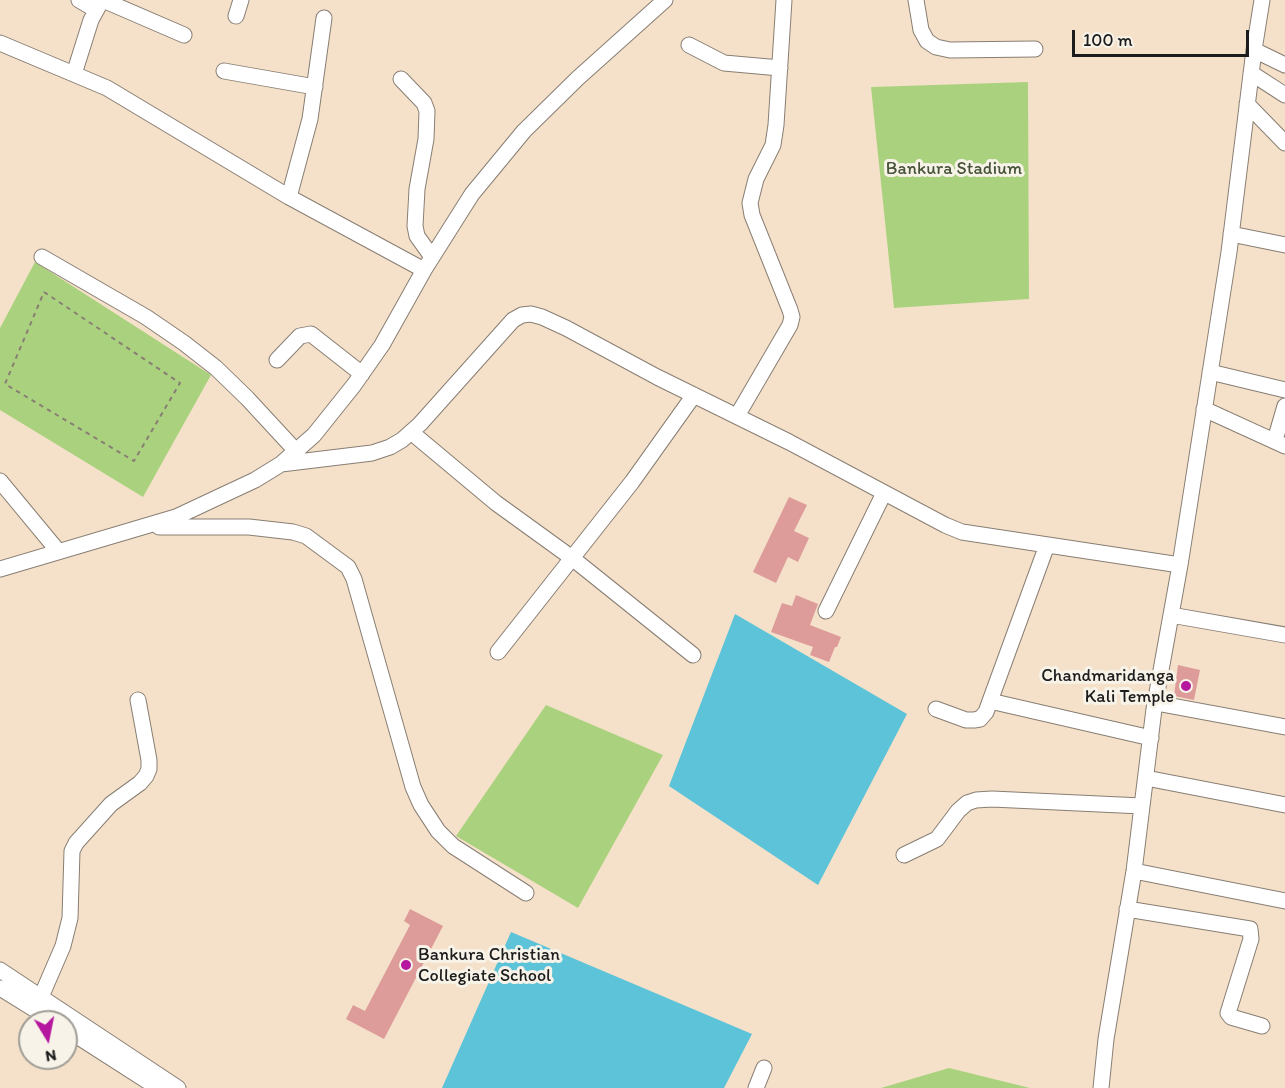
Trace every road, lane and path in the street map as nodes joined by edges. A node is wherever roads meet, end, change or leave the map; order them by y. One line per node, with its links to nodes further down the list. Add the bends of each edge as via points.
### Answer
1 (79, 0): 7 (street)
2 (241, 0): 8 (street)
3 (665, 0): 29 (street, via 524,131 472,194)
4 (784, 0): 16 (street)
5 (916, 0): 13 (street, via 921,30 936,47)
6 (1262, 0): 14 (street)
7 (101, 3): 10 (street); 19 (street, via 85,36)
8 (236, 16)
9 (324, 18): 21 (street)
10 (184, 35)
11 (0, 43): 19 (street)
12 (689, 45): 16 (street, via 724,63)
13 (1035, 49)
14 (1254, 50): 15 (street); 18 (street)
15 (1285, 65)
16 (780, 68): 38 (street, via 773,145 756,179 750,203 792,317)
17 (224, 71): 21 (street)
18 (1251, 73): 22 (street); 23 (street)
19 (74, 74): 25 (street, via 107,88)
20 (401, 80): 29 (street, via 427,111 415,226 417,236)
21 (315, 87): 25 (street)
22 (1285, 95)
23 (1247, 104): 24 (street); 26 (street)
24 (1285, 143)
25 (289, 197): 30 (street)
26 (1231, 234): 27 (street); 32 (street)
27 (1285, 245)
28 (42, 257): 41 (street, via 184,343 216,368)
29 (432, 257): 30 (street)
30 (424, 270): 33 (street)
31 (277, 360): 33 (street, via 300,336 311,334)
32 (1210, 372): 34 (street); 37 (street)
33 (362, 374): 41 (street, via 314,435)
34 (1285, 390)
35 (694, 395): 38 (street); 39 (street, via 543,316 522,315 503,329); 49 (street)
36 (1285, 406): 40 (street)
37 (1204, 409): 40 (street); 50 (street)
38 (737, 416): 45 (street)
39 (411, 432): 43 (street, via 390,447 372,453); 49 (street, via 496,503)
40 (1280, 443)
41 (296, 451): 43 (street)
42 (134, 461): 42 (path, via 180,382 44,292 5,384)
43 (281, 464): 46 (street, via 176,517)
44 (0, 481): 48 (street)
45 (884, 493): 47 (street, via 962,532); 52 (street)
46 (141, 527): 48 (street); 68 (street, via 249,526 293,532 306,536 348,567 412,787 421,805 453,846)
47 (1047, 545): 50 (street); 58 (street)
48 (58, 551): 51 (street)
49 (572, 558): 55 (street); 56 (street)
50 (1180, 565): 53 (street)
51 (0, 569)
52 (826, 611)
53 (1171, 615): 54 (street); 59 (street)
54 (1285, 635)
55 (498, 652)
56 (693, 655)
57 (138, 700): 73 (street, via 149,769 140,783 111,804 72,851 70,918 63,946)
58 (990, 701): 60 (street, via 986,712 974,720); 62 (street)
59 (1155, 703): 61 (street); 62 (street)
60 (936, 709)
61 (1285, 727)
62 (1151, 738): 63 (street)
63 (1146, 778): 64 (street); 65 (street)
64 (1285, 805)
65 (1142, 806): 66 (street, via 976,800 958,811 937,839); 67 (street)
66 (904, 855)
67 (1134, 872): 69 (street); 70 (street)
68 (526, 893)
69 (1285, 901)
70 (1127, 909): 75 (street, via 1250,929 1251,939 1228,1013); 81 (street)
71 (0, 970): 73 (street)
72 (0, 988): 74 (street)
73 (41, 997): 79 (street)
74 (36, 1010)
75 (1262, 1026)
76 (78, 1037): 78 (street)
77 (765, 1068): 80 (street)
78 (158, 1088)
79 (178, 1088)
80 (756, 1088)
81 (1101, 1088)

